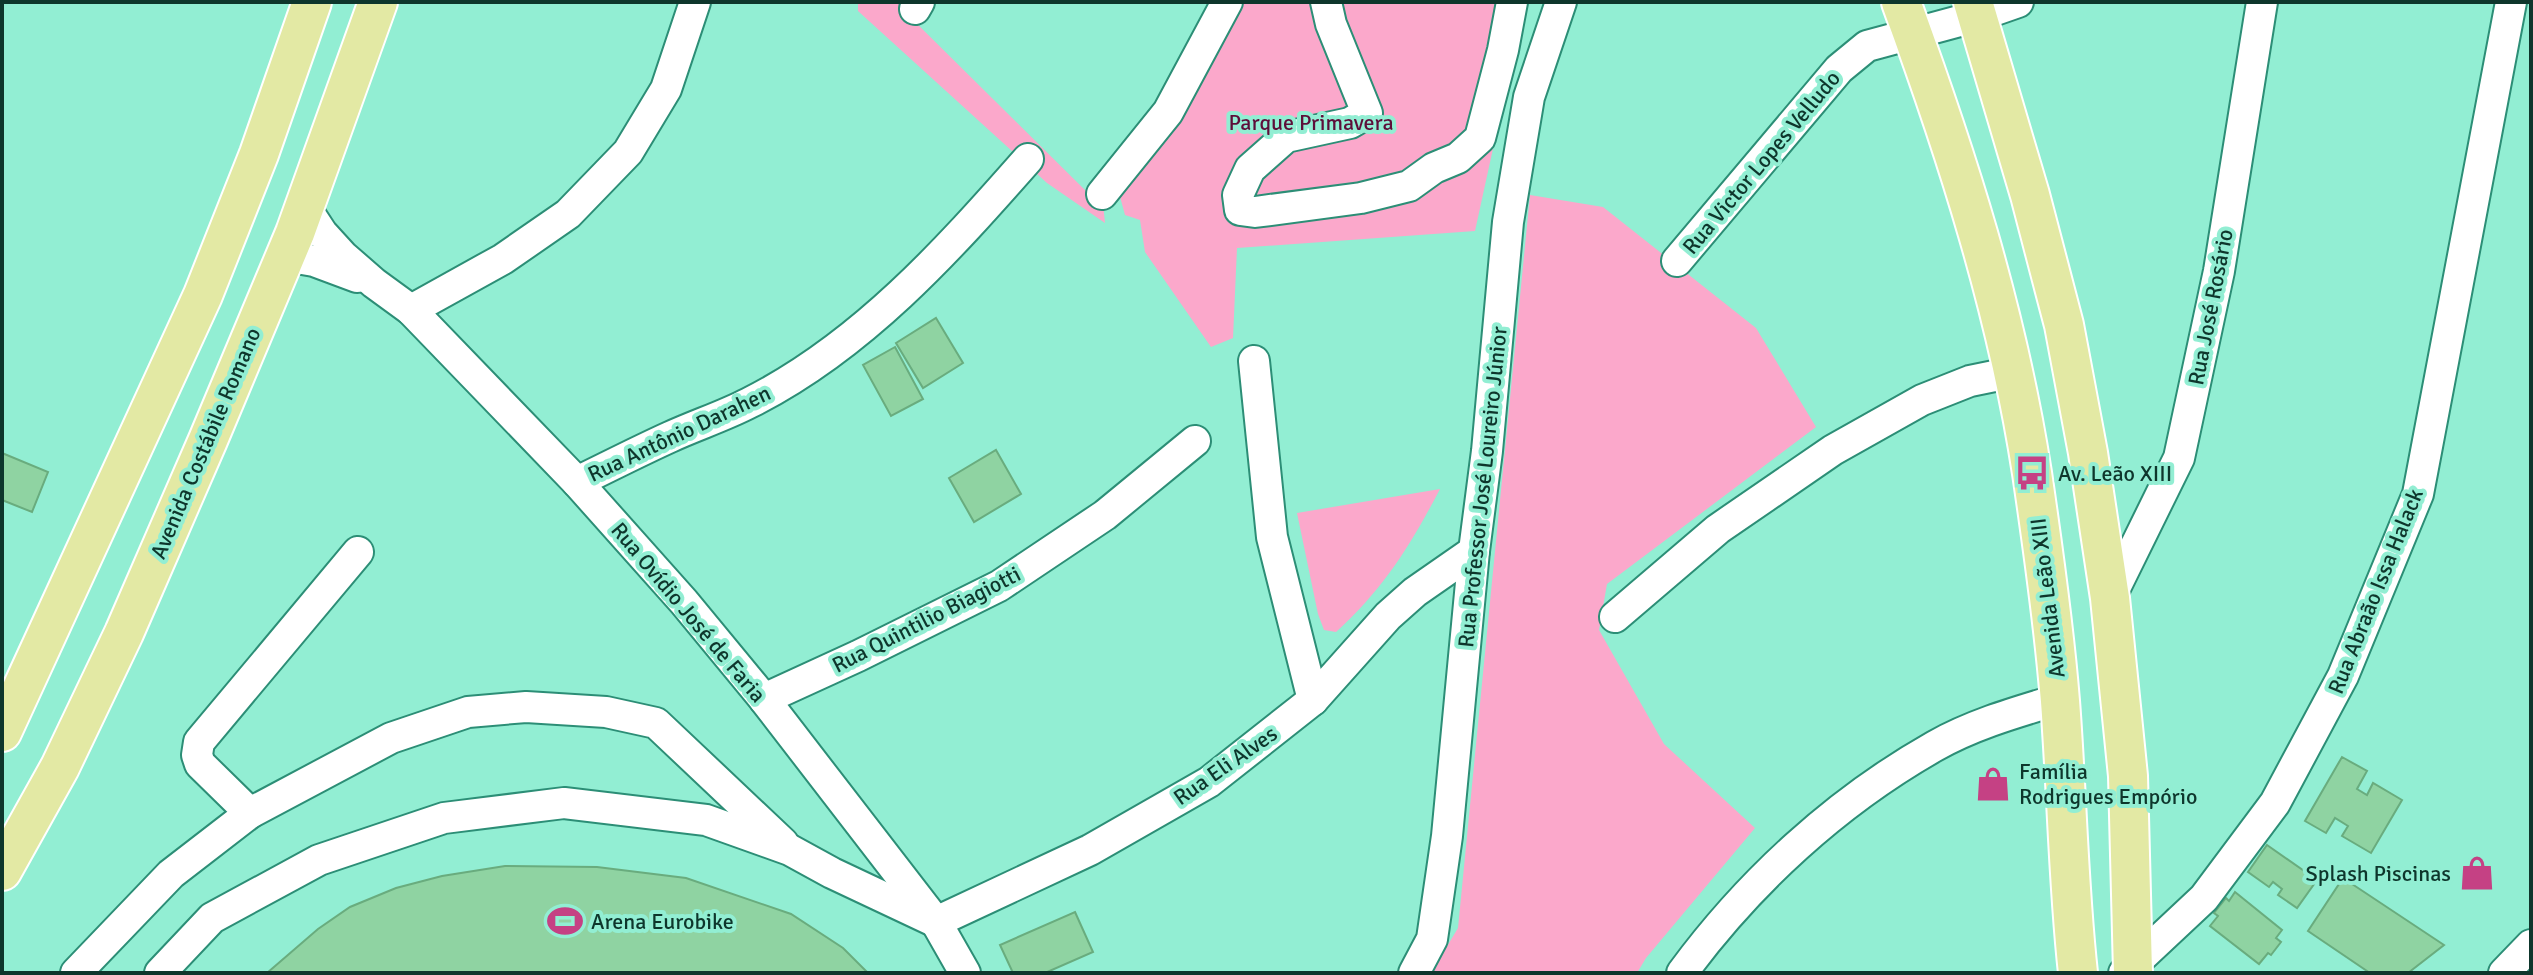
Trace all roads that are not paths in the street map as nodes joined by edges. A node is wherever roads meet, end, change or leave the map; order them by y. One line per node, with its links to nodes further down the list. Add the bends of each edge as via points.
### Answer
1 (312, 2): 13 (main road)
2 (378, 2): 16 (main road, Avenida Costábile Romano)
3 (695, 2): 21 (street, via 666,89 628,152 568,214 503,259)
4 (1227, 2): 15 (street, via 1168,112)
5 (1326, 2): 6 (street, via 1367,113 1350,123 1286,137 1250,169 1238,195 1240,210 1361,198 1409,186 1458,158 1480,138)
6 (1512, 2)
7 (1561, 2): 26 (street, Rua Professor José Loureiro Júnior, via 1529,97 1508,222)
8 (2018, 2): 11 (street, Rua Victor Lopes Velludo)
9 (2262, 2): 28 (street, Rua José Rosário, via 2219,271 2179,458)
10 (2511, 2): 39 (street, Rua Abraão Issa Halack, via 2418,494 2343,676 2275,803 2204,898)
11 (1976, 9): 12 (street, Rua Victor Lopes Velludo); 28 (main road, via 2064,325)
12 (1906, 17): 19 (street, Rua Victor Lopes Velludo, via 1839,69); 23 (main road, Avenida Leão XIII, via 1982,242)
13 (259, 154): 16 (main road, via 289,160 303,174); 17 (main road)
14 (1028, 159): 25 (street, Rua Antônio Darahen, via 944,254 816,364 750,403)
15 (1102, 194)
16 (308, 198): 18 (main road, Avenida Costábile Romano); 20 (street, Rua Ovídio José de Faria, via 322,233)
17 (231, 226): 18 (main road, via 257,247); 33 (main road)
18 (285, 256): 20 (street, Rua Ovídio José de Faria); 36 (main road, Avenida Costábile Romano, via 124,633 60,767)
19 (1677, 261)
20 (374, 283): 21 (street, Rua Ovídio José de Faria)
21 (411, 310): 25 (street, Rua Ovídio José de Faria)
22 (1254, 361): 32 (street, via 1272,537)
23 (2014, 372): 29 (street, via 1970,381 1922,400 1833,450 1718,529); 31 (main road, Avenida Leão XIII)
24 (1195, 441): 30 (street, Rua Quintilio Biagiotti, via 1105,515 999,586)
25 (577, 482): 30 (street, Rua Ovídio José de Faria)
26 (1474, 551): 32 (street, Rua Eli Alves, via 1388,616); 44 (street, Rua Professor José Loureiro Júnior, via 1447,836 1432,939)
27 (358, 552): 34 (street, via 199,742 200,764)
28 (2110, 598): 39 (main road, via 2128,776)
29 (1615, 617)
30 (764, 699): 37 (street, Rua Ovídio José de Faria)
31 (2060, 699): 45 (street, via 1998,717 1936,746 1865,791 1791,850 1705,941); 46 (main road, Avenida Leão XIII)
32 (1313, 700): 37 (street, Rua Eli Alves, via 1209,782 1090,850)
33 (2, 732)
34 (250, 813): 35 (street, via 391,738 468,712 526,707 606,712 656,723); 41 (street, via 171,874)
35 (790, 850): 37 (street); 42 (street, via 706,820 564,803 444,818 319,860 212,918)
36 (2, 871)
37 (936, 922): 43 (street, Rua Ovídio José de Faria)
38 (2531, 945): 40 (street)
39 (2130, 971)
40 (2506, 972)
41 (76, 973)
42 (160, 973)
43 (965, 973)
44 (1414, 973)
45 (1682, 973)
46 (2078, 973)

